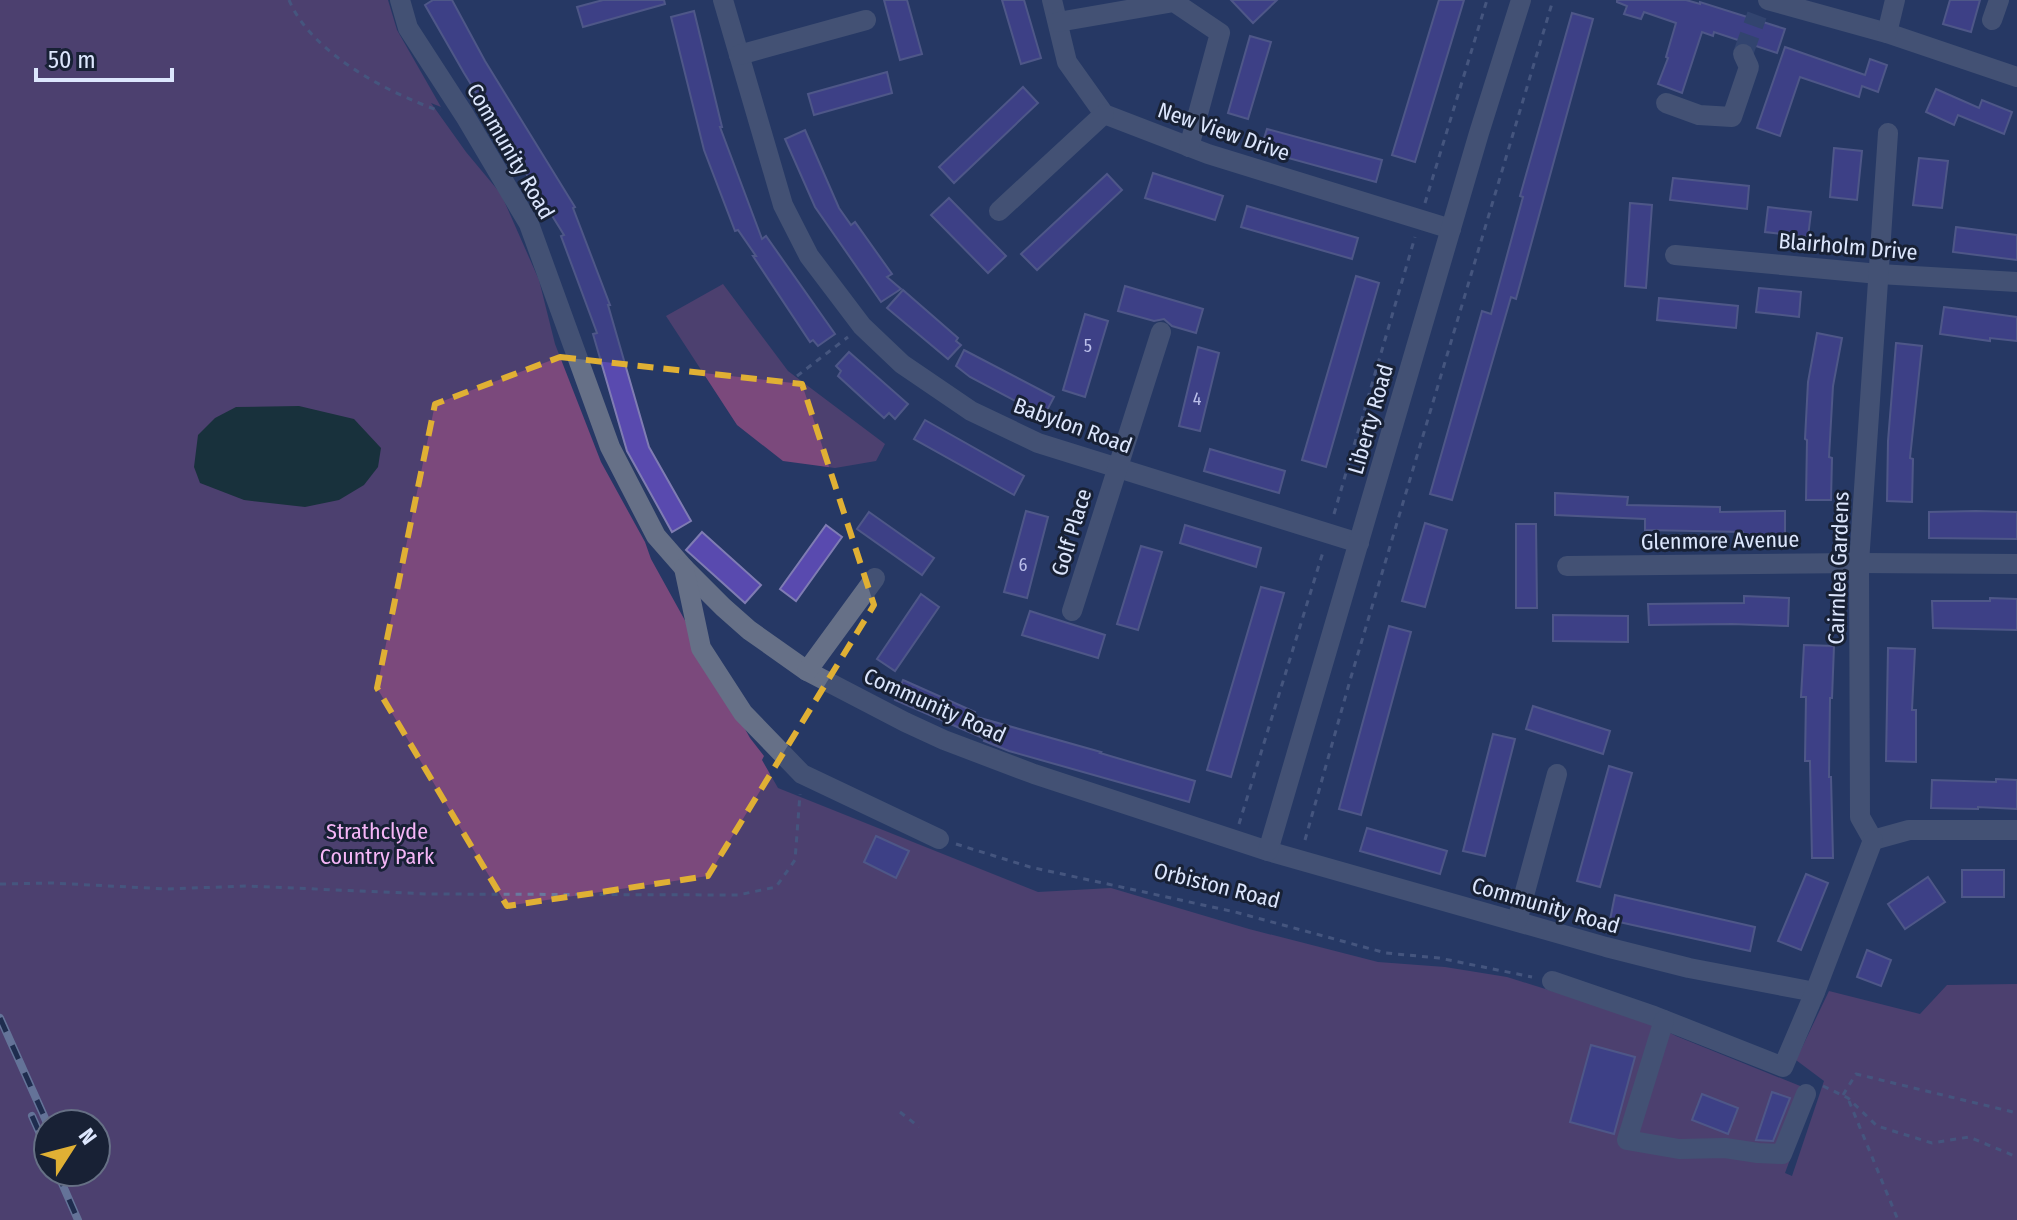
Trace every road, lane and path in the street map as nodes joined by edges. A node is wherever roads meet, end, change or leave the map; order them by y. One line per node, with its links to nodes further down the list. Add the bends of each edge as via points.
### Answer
1 (289, 0): 20 (path, via 296,16 360,75)
2 (400, 0): 20 (street, Community Road, via 408,28)
3 (723, 0): 16 (street, Babylon Road)
4 (1052, 0): 13 (street)
5 (1487, 0): 24 (path)
6 (1521, 0): 25 (street, Liberty Road)
7 (1553, 0): 49 (path)
8 (1895, 0): 14 (street)
9 (1999, 0): 12 (street)
10 (1763, 5): 14 (street)
11 (866, 20): 16 (street)
12 (1992, 20)
13 (1058, 22): 19 (street, via 1067,62); 22 (street, via 1174,2 1220,33)
14 (1887, 33): 17 (street)
15 (1743, 54): 18 (street, via 1749,67 1732,117 1699,115)
16 (739, 55): 32 (street, Babylon Road, via 783,205 809,256 862,326 902,364 971,411 1038,443)
17 (2017, 77)
18 (1666, 103)
19 (1104, 114): 22 (street, New View Drive); 23 (street)
20 (468, 122): 38 (street, Community Road, via 529,224 610,447 656,536)
21 (1888, 133): 27 (street, Cairnlea Gardens)
22 (1189, 147): 24 (street, New View Drive)
23 (999, 211)
24 (1420, 220): 25 (street, New View Drive); 33 (path)
25 (1451, 229): 34 (street, Liberty Road)
26 (1675, 255): 27 (street, Blairholm Drive)
27 (1879, 274): 28 (street, Blairholm Drive); 35 (street, Cairnlea Gardens)
28 (2017, 282)
29 (855, 332): 31 (path)
30 (1161, 332): 32 (street, Golf Place)
31 (797, 376)
32 (1117, 468): 33 (street, Babylon Road); 40 (street, Golf Place)
33 (1329, 534): 34 (street, Babylon Road); 46 (path)
34 (1359, 543): 48 (street, Liberty Road)
35 (1859, 563): 36 (street, Glenmore Avenue); 37 (street, Glenmore Avenue); 47 (street, Cairnlea Gardens, via 1860,817)
36 (2017, 564)
37 (1567, 566)
38 (684, 568): 41 (street, Community Road, via 749,630); 42 (street, via 701,648 743,713)
39 (875, 578): 41 (street)
40 (1072, 611)
41 (807, 671): 46 (street, Community Road, via 944,740)
42 (802, 774): 45 (street); 50 (path, via 795,860 776,887 738,895)
43 (1557, 774): 51 (street)
44 (2017, 830): 47 (street, via 1909,830)
45 (939, 839): 52 (path, Orbiston Road, via 1030,867 1235,912 1386,953)
46 (1234, 840): 48 (street, Community Road)
47 (1873, 840): 53 (street)
48 (1268, 851): 49 (street, Community Road)
49 (1299, 860): 51 (street, Community Road)
50 (0, 884)
51 (1517, 921): 53 (street, Community Road, via 1689,968)
52 (1552, 981): 54 (street)
53 (1815, 992): 54 (street, via 1783,1067)
54 (1664, 1020): 55 (street, via 1627,1140 1679,1149 1782,1154)
55 (1810, 1088): 56 (path)
56 (1846, 1096): 58 (path, via 1856,1074); 60 (path, via 1877,1126 1932,1143 1969,1137); 61 (path)
57 (900, 1112): 59 (path)
58 (2017, 1113)
59 (919, 1127)
60 (2017, 1157)
61 (1898, 1220)

